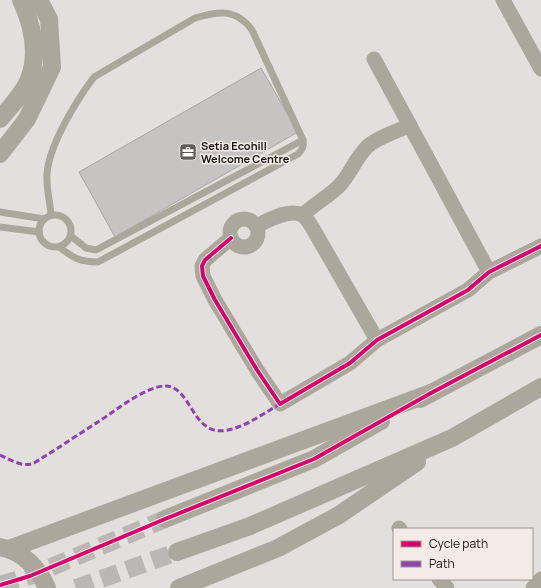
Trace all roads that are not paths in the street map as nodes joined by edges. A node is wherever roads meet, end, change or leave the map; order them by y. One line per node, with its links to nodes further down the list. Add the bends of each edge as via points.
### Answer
1 (21, 0): 6 (street, via 31,25 34,45 32,66 29,79)
2 (39, 0): 9 (street, via 49,19 52,67 27,119)
3 (503, 0): 5 (street)
4 (374, 59): 7 (street)
5 (541, 69)
6 (0, 119)
7 (410, 125): 12 (street, via 371,143 338,187); 19 (street)
8 (304, 140): 11 (lane, via 249,26 237,16 213,12 195,18 94,77 56,140 49,158 47,176); 16 (lane, via 96,250 86,248); 18 (lane, via 303,150 298,154 98,262 84,262)
9 (0, 154)
10 (0, 212): 13 (lane)
11 (51, 214): 13 (lane); 16 (lane, via 61,215 69,221)
12 (303, 215): 21 (street); 21 (street, via 286,214 256,226 257,237 251,245 242,247 231,238 205,260 202,266 203,276 215,300 280,404 350,362)
13 (44, 219): 15 (lane)
14 (0, 227): 15 (lane)
15 (39, 232): 18 (lane, via 44,242)
16 (71, 236): 18 (lane)
17 (541, 246): 19 (street)
18 (59, 247)
19 (489, 272): 21 (street, via 468,290)
20 (541, 335): 23 (street)
21 (377, 340)
22 (541, 387): 24 (street)
23 (431, 393): 25 (street, via 314,459); 26 (street)
24 (452, 438): 27 (street, via 250,526); 30 (street, via 339,515 278,548)
25 (165, 519)
26 (4, 548): 29 (street, via 28,560 42,577)
27 (177, 552)
28 (440, 580): 31 (street)
29 (47, 588)
30 (179, 588)
31 (446, 588)

